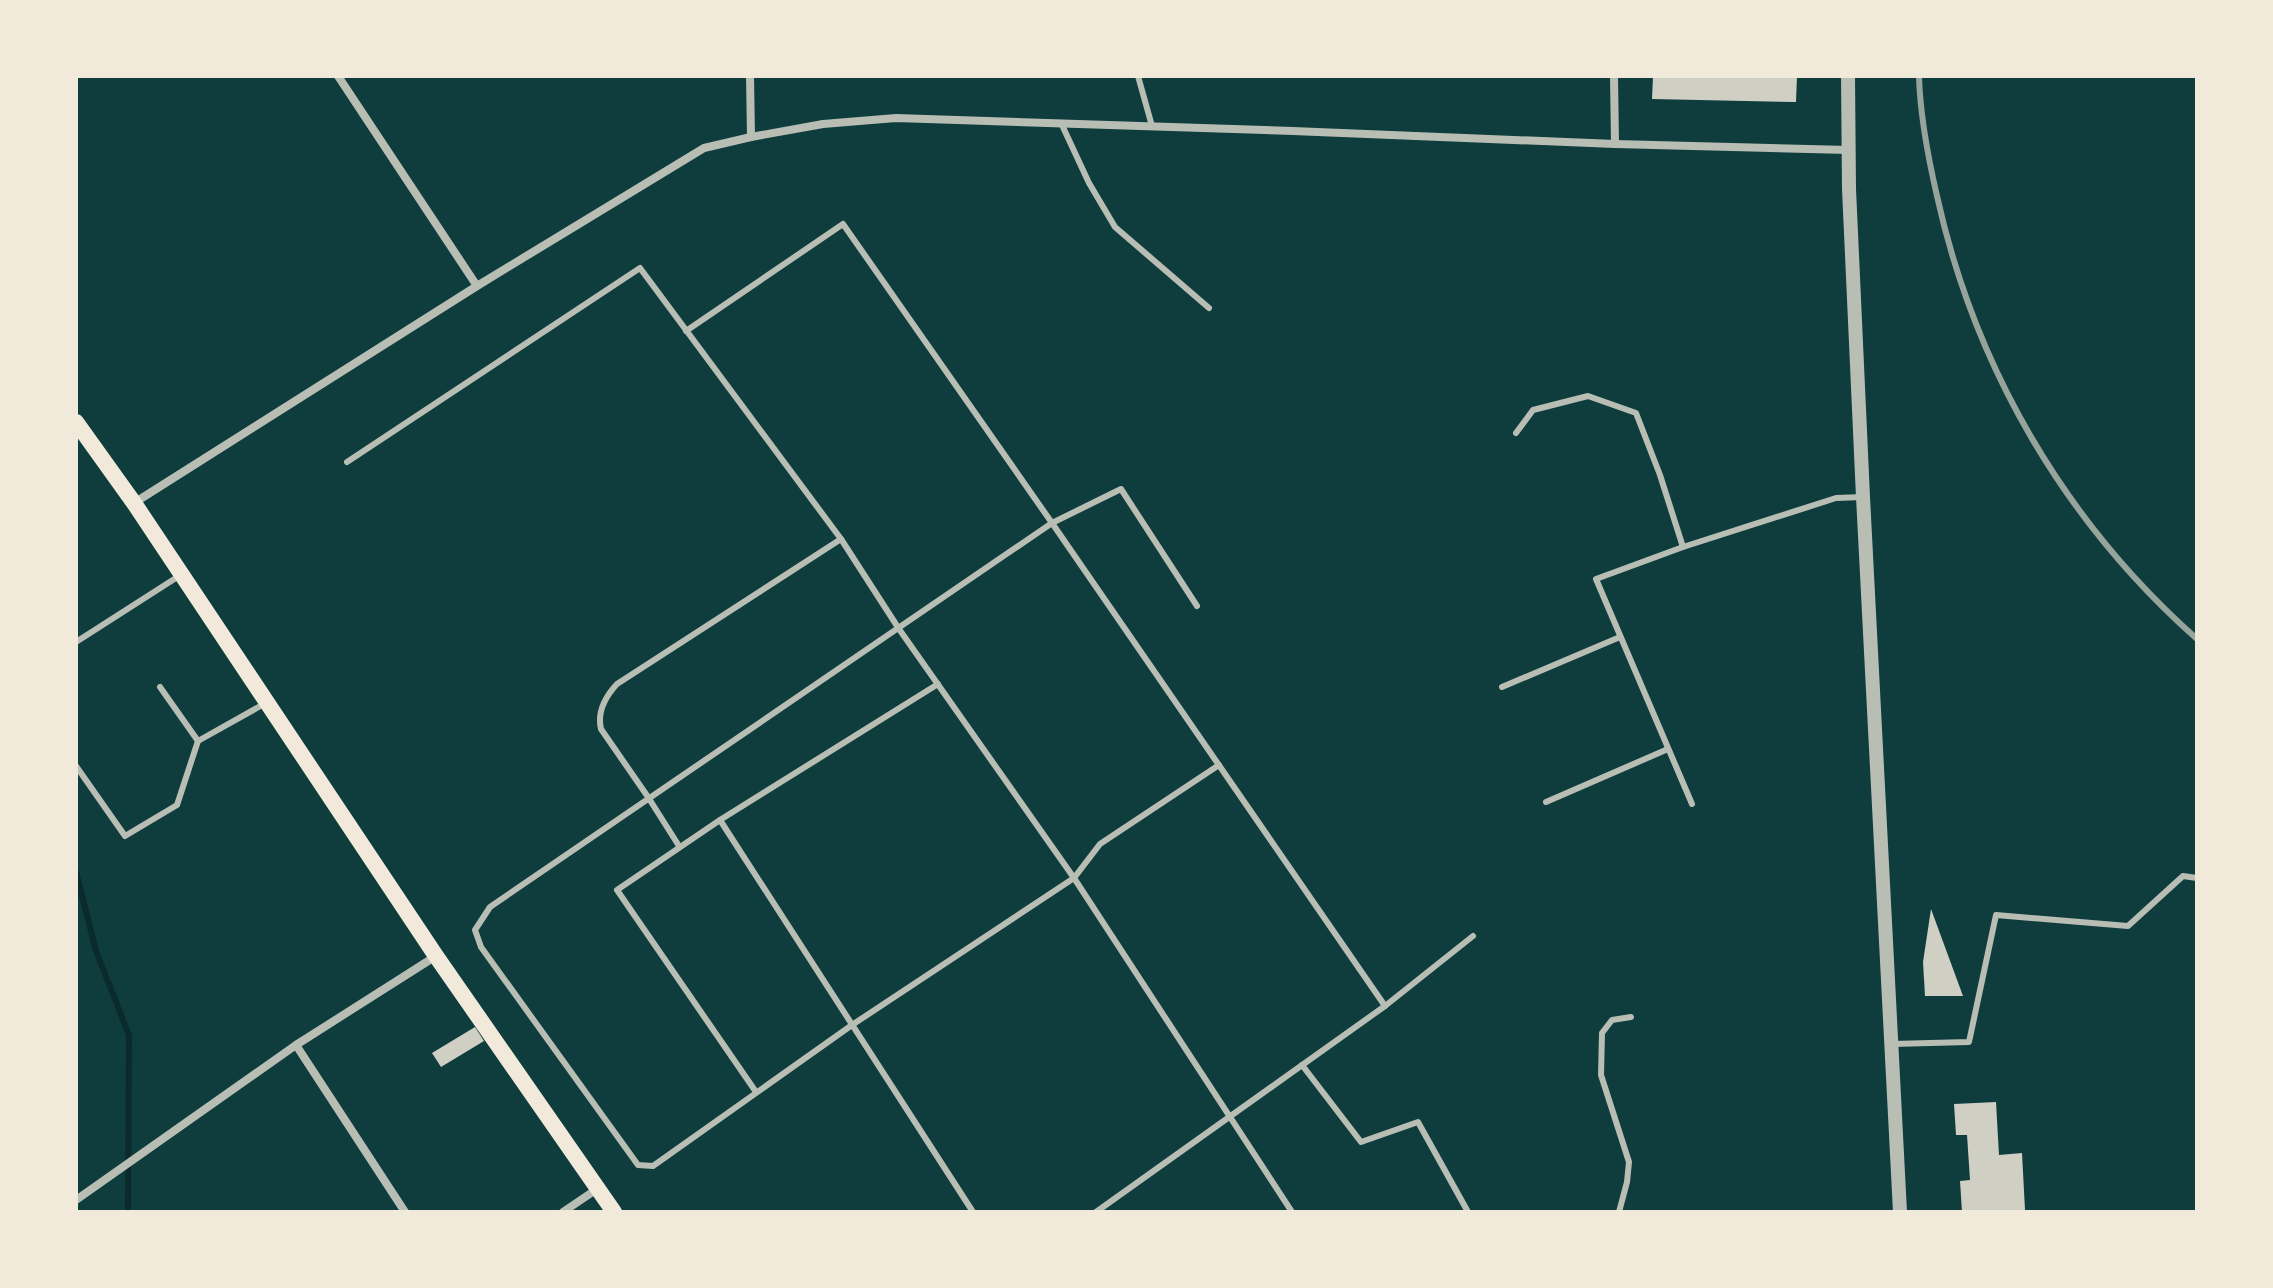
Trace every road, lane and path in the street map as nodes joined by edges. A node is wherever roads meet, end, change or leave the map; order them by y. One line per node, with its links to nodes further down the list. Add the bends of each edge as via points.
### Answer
1 (338, 76): 11 (street)
2 (750, 76): 8 (street)
3 (1138, 76): 7 (lane)
4 (1614, 76): 9 (street)
5 (1848, 76): 10 (street)
6 (1062, 125): 7 (street); 8 (street, via 896,118); 12 (lane, via 1115,227)
7 (1152, 126): 9 (street)
8 (751, 137): 11 (street, via 704,148)
9 (1615, 144): 10 (street)
10 (1848, 150): 18 (street)
11 (477, 286): 19 (street)
12 (1209, 308)
13 (686, 331): 17 (lane, via 640,268); 20 (lane, via 843,224); 21 (lane)
14 (76, 422): 16 (main road)
15 (1516, 433): 22 (lane, via 1533,410 1588,396 1636,413)
16 (82, 443): 19 (main road)
17 (347, 462)
18 (1863, 497): 22 (lane, via 1836,498); 48 (street)
19 (134, 503): 23 (main road)
20 (1052, 523): 24 (lane, via 1121,489); 25 (lane); 34 (lane)
21 (841, 539): 25 (lane); 36 (lane, via 607,695 601,729)
22 (1683, 547): 26 (lane, via 1596,579)
23 (182, 574): 27 (lane); 31 (main road)
24 (1197, 606)
25 (899, 629): 28 (lane); 36 (lane)
26 (1620, 637): 30 (lane); 33 (lane)
27 (76, 642)
28 (938, 684): 39 (lane); 41 (lane)
29 (160, 687): 32 (lane)
30 (1502, 687)
31 (267, 702): 32 (lane); 44 (main road)
32 (198, 741): 35 (lane, via 177,805 125,836)
33 (1668, 749): 37 (lane); 38 (lane)
34 (1219, 765): 41 (lane, via 1100,844); 45 (lane)
35 (76, 766)
36 (648, 797): 40 (lane); 51 (lane, via 490,907 475,930 481,947 638,1165 653,1166)
37 (1546, 802)
38 (1692, 804)
39 (720, 820): 40 (lane); 47 (lane)
40 (679, 846): 51 (lane, via 617,890)
41 (1074, 878): 47 (lane); 52 (lane)
42 (2197, 878): 48 (lane, via 2183,876 2128,926 1996,915 1969,1042)
43 (1473, 936): 45 (lane)
44 (436, 956): 49 (street); 53 (main road)
45 (1385, 1006): 50 (lane)
46 (1631, 1017): 62 (lane, via 1612,1020 1602,1033 1600,1048 1601,1075 1629,1162)
47 (852, 1025): 51 (lane); 58 (lane)
48 (1892, 1044): 63 (street)
49 (296, 1045): 54 (street); 55 (street)
50 (1302, 1065): 52 (lane); 61 (lane, via 1361,1142 1418,1122)
51 (756, 1092)
52 (1229, 1118): 59 (lane); 60 (lane)
53 (598, 1188): 56 (street); 57 (main road)
54 (76, 1200)
55 (405, 1212)
56 (563, 1212)
57 (614, 1212)
58 (973, 1212)
59 (1096, 1212)
60 (1292, 1212)
61 (1468, 1212)
62 (1619, 1212)
63 (1900, 1212)

